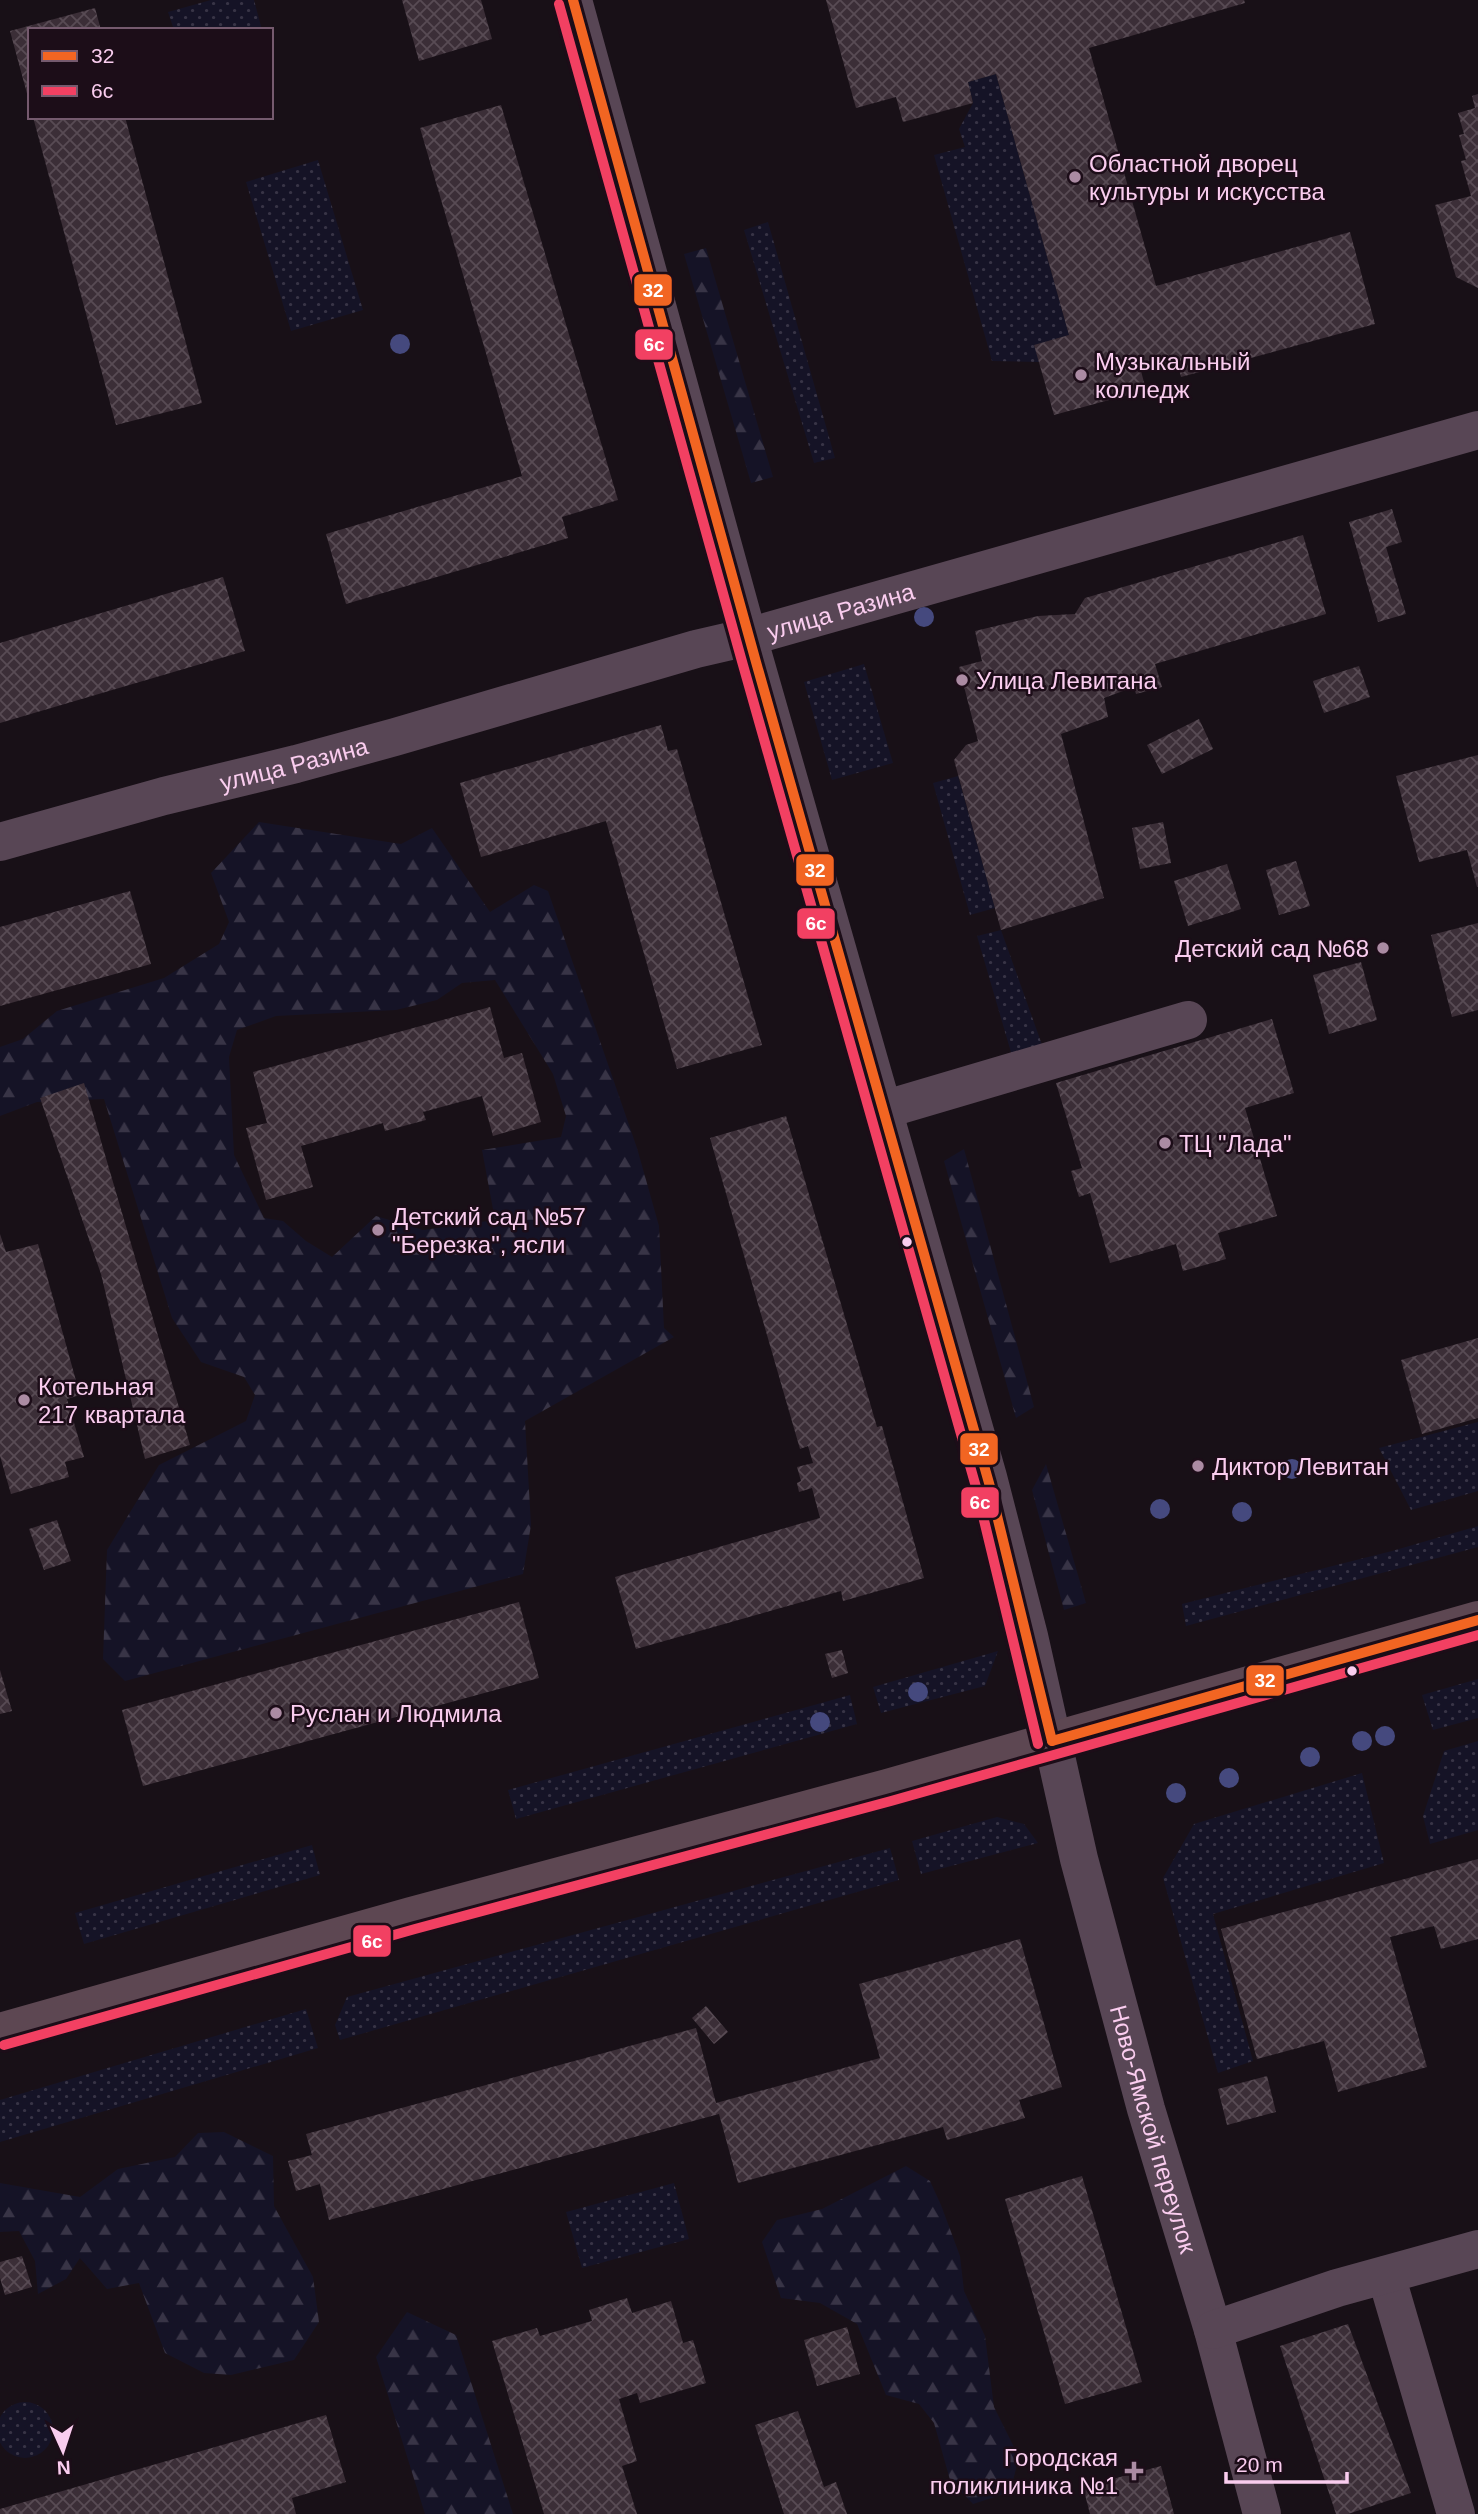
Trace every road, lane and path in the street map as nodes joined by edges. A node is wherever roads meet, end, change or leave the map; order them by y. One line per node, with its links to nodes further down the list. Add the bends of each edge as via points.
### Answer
1 (573, 0): 3 (street, Ново-Ямской переулок)
2 (1478, 430): 3 (street, улица Разина)
3 (748, 637): 4 (street, улица Разина); 6 (street, Ново-Ямской переулок)
4 (0, 842)
5 (1188, 1020): 6 (street)
6 (883, 1110): 8 (street, Ново-Ямской переулок, via 995,1503)
7 (1478, 1620): 8 (main road)
8 (1052, 1741): 9 (main road); 12 (street, Ново-Ямской переулок, via 1146,2109)
9 (0, 2032)
10 (1478, 2249): 11 (street)
11 (1386, 2275): 12 (street); 14 (street)
12 (1213, 2330): 13 (street, Ново-Ямской переулок)
13 (1262, 2514)
14 (1456, 2514)

